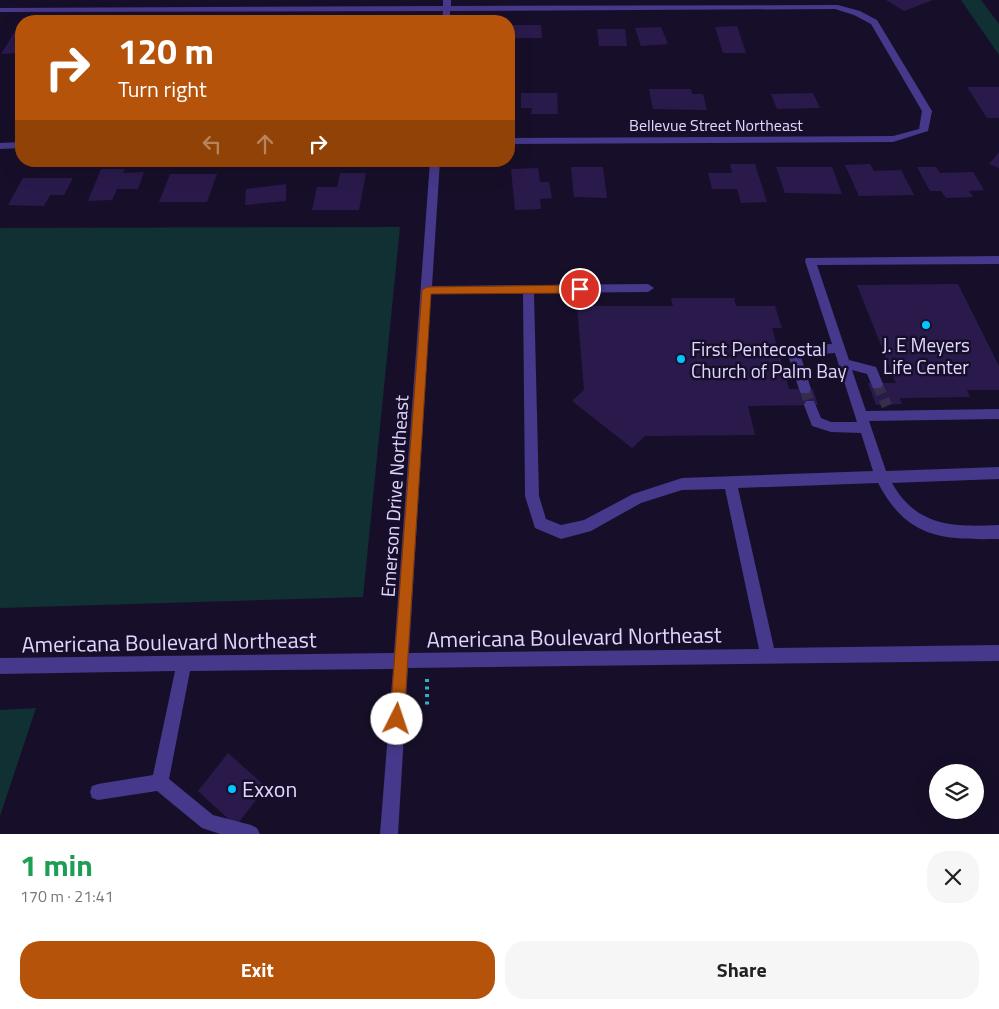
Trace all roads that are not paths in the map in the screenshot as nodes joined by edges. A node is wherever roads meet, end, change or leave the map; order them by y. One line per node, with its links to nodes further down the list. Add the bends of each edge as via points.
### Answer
1 (447, 4): 2 (street); 3 (street, Bellevue Street Northeast, via 835,7 874,22 927,111 923,131 893,139)
2 (0, 10)
3 (515, 141)
4 (15, 145): 5 (street)
5 (0, 146)
6 (435, 167): 9 (street, Emerson Drive Northeast)
7 (999, 260): 11 (street, via 810,261)
8 (648, 288): 10 (street)
9 (427, 290): 10 (street); 24 (street, Emerson Drive Northeast)
10 (528, 290): 20 (street, via 532,496 540,523 561,532 586,526 638,498 682,484)
11 (840, 348): 12 (street); 14 (street, via 806,350 794,355)
12 (845, 364): 13 (street, via 872,370); 17 (street)
13 (877, 384)
14 (805, 389)
15 (810, 405): 17 (street, via 816,422 831,427)
16 (999, 414): 17 (street, via 889,410)
17 (864, 422): 19 (street)
18 (999, 473): 19 (street)
19 (881, 476): 20 (street); 21 (street, via 898,504 920,523 960,533)
20 (730, 483): 23 (street)
21 (999, 532)
22 (999, 653): 23 (street, Americana Boulevard Northeast)
23 (768, 657): 24 (street, Americana Boulevard Northeast)
24 (401, 662): 25 (street, Americana Boulevard Northeast); 31 (street, Emerson Drive Northeast)
25 (184, 664): 26 (street, Americana Boulevard Northeast); 27 (street)
26 (0, 666)
27 (160, 782): 28 (street); 29 (street, via 208,822)
28 (98, 792)
29 (229, 831): 30 (street)
30 (251, 834)
31 (389, 834)

